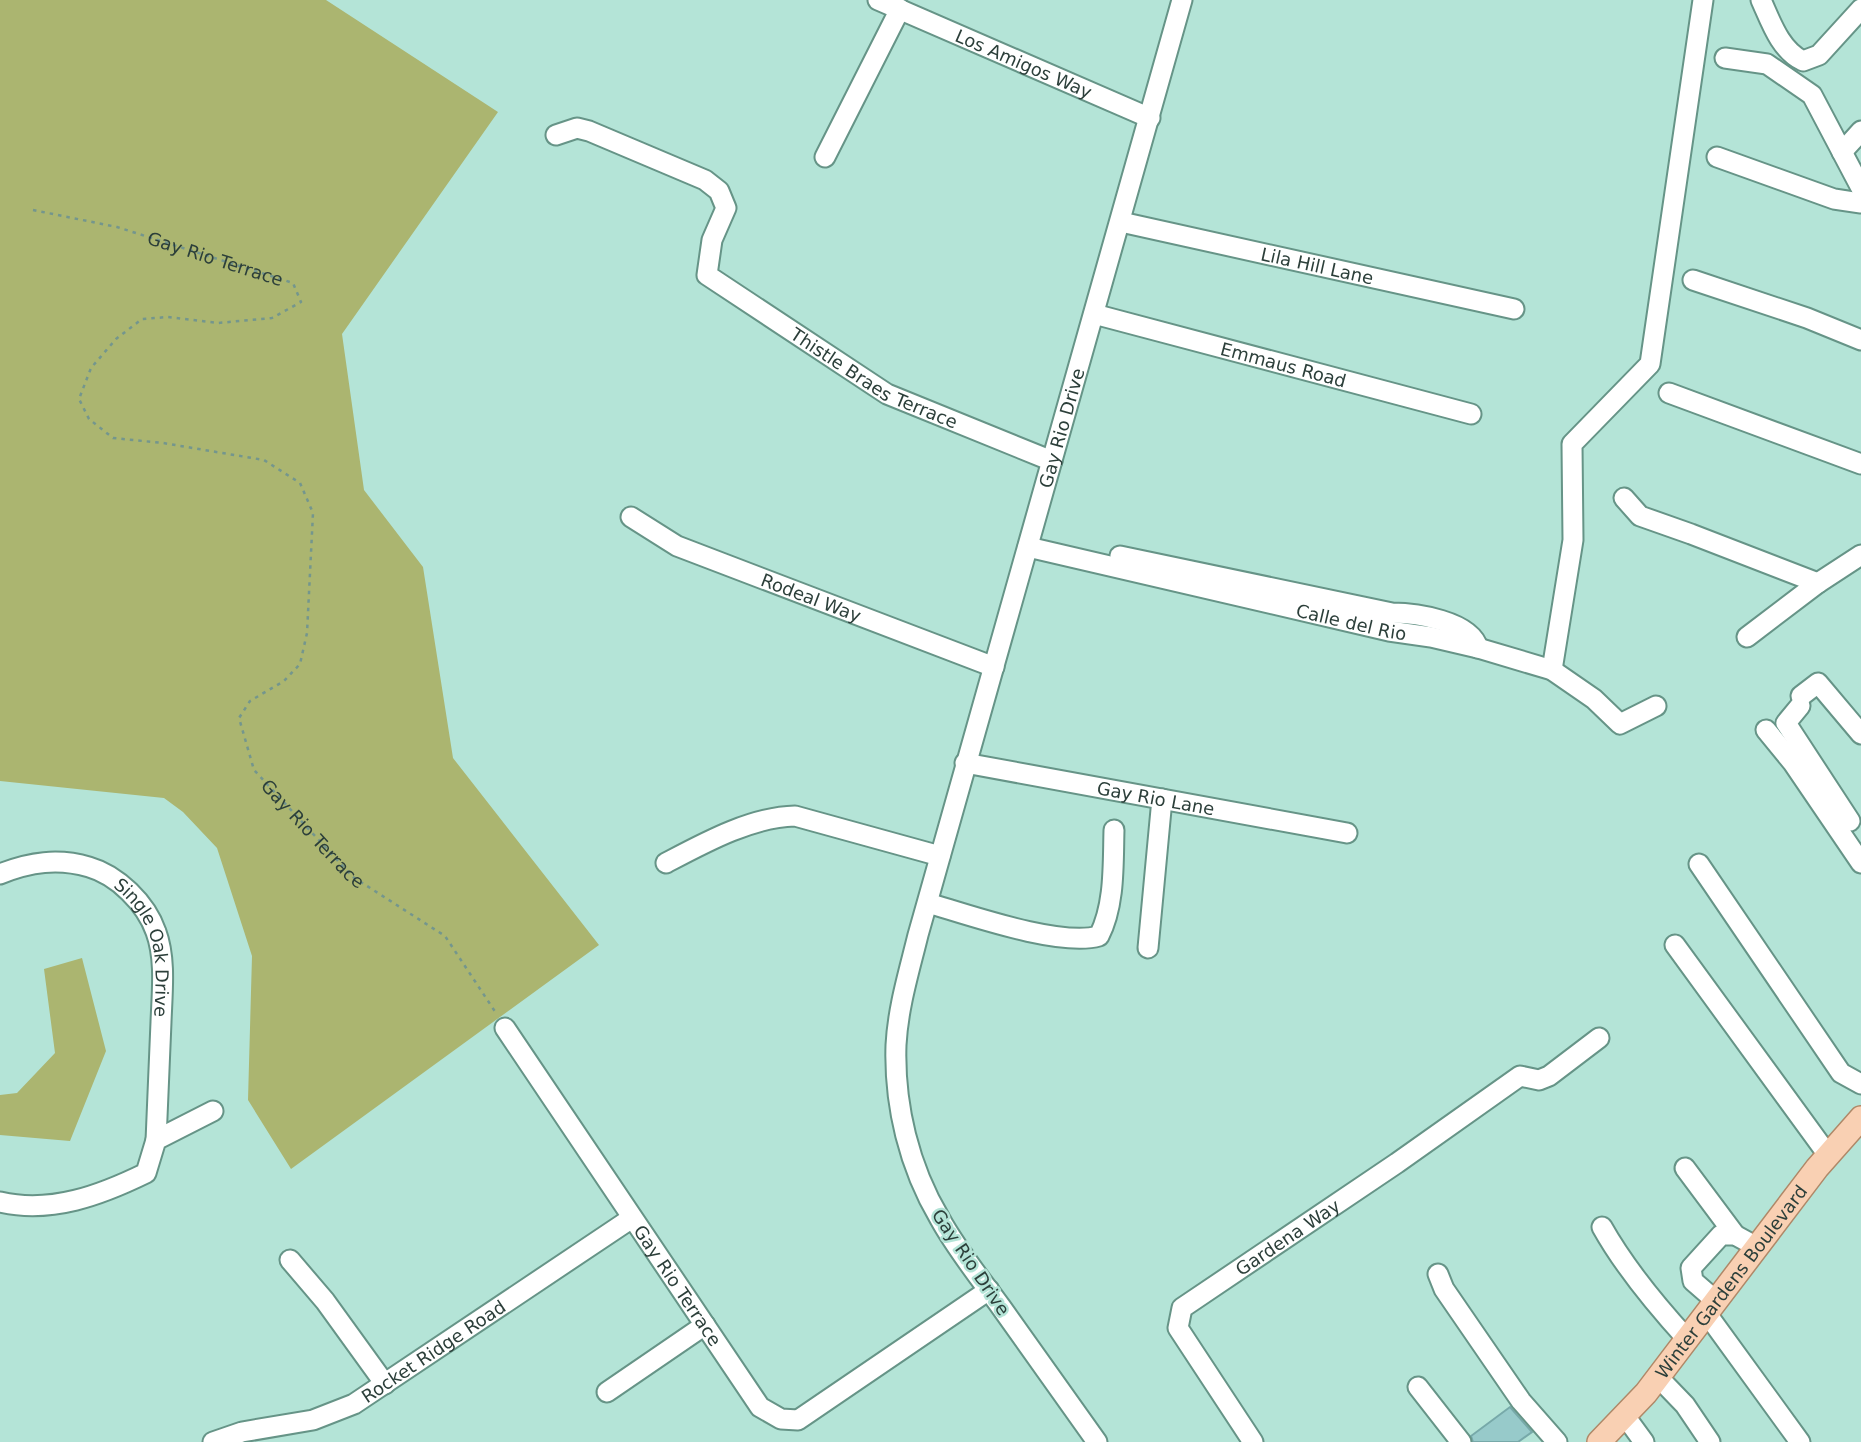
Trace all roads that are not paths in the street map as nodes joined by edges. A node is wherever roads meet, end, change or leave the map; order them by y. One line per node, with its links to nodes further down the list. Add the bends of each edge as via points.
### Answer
1 (878, 0): 5 (street, Los Amigos Way)
2 (1182, 0): 8 (street, Gay Rio Drive)
3 (1703, 0): 32 (street, via 1650,364 1572,444 1573,540)
4 (1761, 0): 6 (street, via 1785,46 1803,61 1819,55)
5 (900, 9): 8 (street, Los Amigos Way); 12 (street)
6 (1861, 9)
7 (1726, 58): 11 (street, via 1767,64 1812,95)
8 (1150, 118): 16 (street, Gay Rio Drive)
9 (1861, 131): 11 (street)
10 (556, 135): 23 (street, Thistle Braes Terrace, via 577,128 589,131 705,180 719,191 726,208 712,240 707,275 887,394)
11 (1842, 152): 14 (street)
12 (825, 157)
13 (1717, 157): 15 (street, via 1835,199)
14 (1861, 188)
15 (1861, 203)
16 (1121, 222): 18 (street, Lila Hill Lane); 19 (street, Gay Rio Drive)
17 (1693, 280): 20 (street)
18 (1514, 309)
19 (1094, 314): 22 (street, Emmaus Road); 23 (street, Gay Rio Drive)
20 (1861, 340)
21 (1669, 393): 24 (street)
22 (1471, 414)
23 (1052, 461): 27 (street, Gay Rio Drive)
24 (1861, 464)
25 (1623, 498): 29 (street, via 1640,516)
26 (631, 517): 31 (street, Rodeal Way, via 677,546)
27 (1030, 541): 31 (street, Gay Rio Drive); 32 (street, Calle del Rio, via 1389,631 1478,648)
28 (1861, 555): 29 (street)
29 (1818, 583): 30 (street)
30 (1747, 637)
31 (994, 667): 36 (street, Gay Rio Drive)
32 (1552, 670): 33 (street, Calle del Rio, via 1620,724)
33 (1656, 706)
34 (1766, 730): 44 (street)
35 (1861, 734): 38 (street, via 1818,683 1786,723)
36 (965, 763): 37 (street, Gay Rio Lane); 42 (street, Gay Rio Drive)
37 (1162, 799): 40 (street, Gay Rio Lane); 49 (street)
38 (1855, 817): 41 (street)
39 (1114, 830): 47 (street, via 1112,880 1099,936 1088,940 1025,931)
40 (1347, 833)
41 (1861, 840)
42 (940, 856): 43 (street, via 795,816 780,816 716,837); 47 (street, Gay Rio Drive)
43 (666, 863)
44 (1861, 863)
45 (1699, 864): 52 (street, via 1841,1073)
46 (0, 874): 55 (street, Single Oak Drive, via 50,861 72,862 119,882 147,914 157,933 162,973)
47 (928, 903): 65 (street, Gay Rio Drive, via 898,1023 896,1072 902,1120 927,1195)
48 (1675, 945): 56 (street)
49 (1148, 948)
50 (505, 1028): 59 (street, Gay Rio Terrace)
51 (1599, 1038): 76 (street, Gardena Way, via 1549,1076 1539,1080 1520,1076 1182,1308 1178,1328)
52 (1861, 1084)
53 (213, 1111): 55 (street)
54 (1861, 1118): 56 (main road, Winter Gardens Boulevard)
55 (156, 1140): 58 (street, Single Oak Drive, via 146,1172 113,1189 45,1205)
56 (1828, 1155): 62 (main road, Winter Gardens Boulevard)
57 (1685, 1168): 61 (street)
58 (0, 1202)
59 (632, 1218): 67 (street, Gay Rio Terrace); 70 (street, Rocket Ridge Road)
60 (1602, 1227): 68 (street, via 1617,1255)
61 (1735, 1234): 62 (street); 66 (street, via 1721,1235 1691,1268 1693,1281)
62 (1757, 1247): 66 (main road, Winter Gardens Boulevard)
63 (290, 1260): 70 (street)
64 (1438, 1274): 78 (street, via 1521,1401)
65 (989, 1290): 67 (street, Gay Rio Terrace, via 798,1420 781,1419 760,1407); 75 (street, Gay Rio Drive)
66 (1711, 1308): 68 (main road, Winter Gardens Boulevard); 82 (street)
67 (705, 1325): 72 (street)
68 (1687, 1339): 69 (main road, Winter Gardens Boulevard)
69 (1658, 1377): 73 (main road, Winter Gardens Boulevard); 81 (street, via 1685,1405)
70 (384, 1384): 74 (street, Rocket Ridge Road, via 354,1404 313,1420 242,1432)
71 (1418, 1387): 77 (street)
72 (607, 1392)
73 (1625, 1416): 79 (main road, Winter Gardens Boulevard); 80 (street)
74 (213, 1442)
75 (1097, 1442)
76 (1253, 1442)
77 (1461, 1442)
78 (1557, 1442)
79 (1599, 1442)
80 (1644, 1442)
81 (1710, 1442)
82 (1800, 1442)

